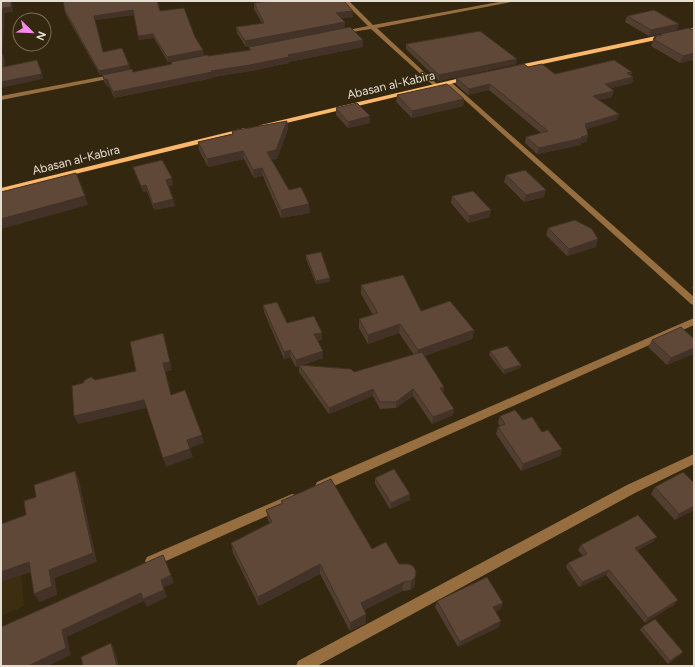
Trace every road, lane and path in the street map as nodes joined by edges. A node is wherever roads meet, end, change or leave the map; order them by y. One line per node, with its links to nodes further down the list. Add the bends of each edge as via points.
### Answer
1 (346, 1): 3 (street)
2 (513, 1): 3 (street)
3 (372, 26): 5 (street); 10 (street)
4 (694, 30): 6 (main road)
5 (333, 34)
6 (507, 69)
7 (125, 74): 11 (street)
8 (478, 76): 9 (main road, Abasan al-Kabira)
9 (449, 83): 10 (main road, Abasan al-Kabira); 13 (street)
10 (435, 85): 12 (main road, Abasan al-Kabira)
11 (1, 98)
12 (1, 190)
13 (694, 302)
14 (694, 321): 16 (street)
15 (694, 459): 17 (street, via 631,489)
16 (140, 566)
17 (303, 666)

